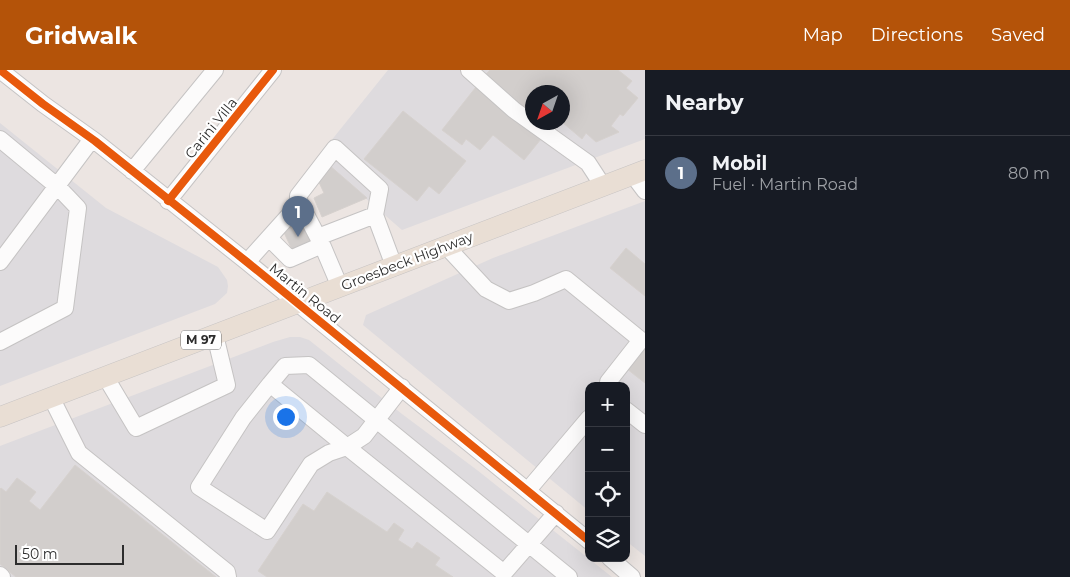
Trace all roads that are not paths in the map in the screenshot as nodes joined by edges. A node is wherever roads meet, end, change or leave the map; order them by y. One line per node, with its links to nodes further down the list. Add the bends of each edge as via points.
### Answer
1 (215, 70): 7 (street)
2 (273, 70): 12 (street, Carini Villa)
3 (469, 70): 9 (street, via 514,110 588,163)
4 (1, 72): 6 (street, Martin Road)
5 (0, 139): 10 (street)
6 (92, 139): 7 (street, Martin Road); 10 (street)
7 (132, 171): 12 (street, Martin Road)
8 (639, 172): 9 (main road, Groesbeck Highway / M 97); 11 (street)
9 (602, 186): 17 (main road, Groesbeck Highway / M 97)
10 (58, 187): 18 (street); 24 (street, via 78,208 65,308)
11 (645, 191)
12 (168, 201): 19 (street, Martin Road)
13 (300, 203): 14 (street, via 298,196 335,148 380,190); 15 (street); 16 (street)
14 (375, 215): 16 (street); 20 (street)
15 (269, 238): 16 (street, via 290,258); 19 (street)
16 (320, 241): 21 (street)
17 (446, 246): 20 (main road, Groesbeck Highway / M 97); 26 (street, via 486,289 509,301 566,279 642,340)
18 (0, 262)
19 (247, 262): 22 (street, Martin Road)
20 (394, 266): 21 (main road, Groesbeck Highway / M 97)
21 (340, 286): 22 (main road, Groesbeck Highway / M 97)
22 (297, 303): 23 (main road, Groesbeck Highway / M 97); 28 (street, Martin Road)
23 (215, 335): 25 (main road, Groesbeck Highway / M 97); 25 (street, via 227,384 136,428)
24 (0, 342)
25 (105, 376): 29 (main road, Groesbeck Highway / M 97)
26 (608, 382)
27 (270, 384): 32 (street, via 285,366 309,365); 35 (street); 35 (street, via 243,418 199,487 267,531 311,464)
28 (402, 387): 32 (street); 36 (street, Martin Road)
29 (52, 397): 31 (main road, Groesbeck Highway / M 97); 42 (street, via 79,452 227,572)
30 (630, 413): 34 (street)
31 (0, 417)
32 (377, 419): 35 (street, via 364,436); 39 (street)
33 (585, 423): 36 (street)
34 (645, 425)
35 (347, 447): 41 (street)
36 (528, 490): 37 (street, Martin Road)
37 (556, 513): 38 (street, Martin Road); 39 (street)
38 (585, 538)
39 (529, 545): 41 (street); 43 (street)
40 (615, 562): 44 (street)
41 (503, 575)
42 (228, 577)
43 (569, 577)
44 (632, 577)

